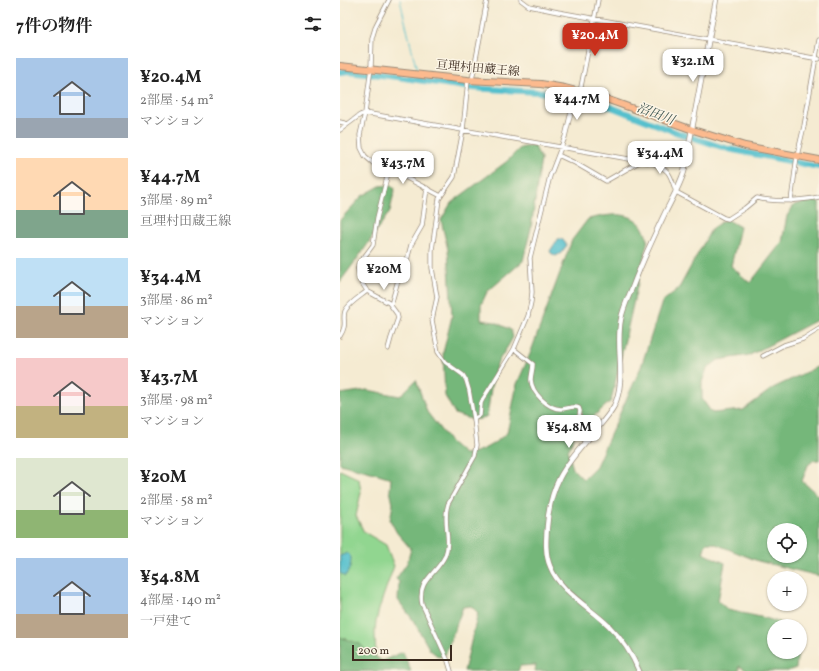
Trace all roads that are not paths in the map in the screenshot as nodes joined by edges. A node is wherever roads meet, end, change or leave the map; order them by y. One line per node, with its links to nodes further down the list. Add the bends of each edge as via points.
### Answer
1 (389, 0): 11 (street, via 372,38)
2 (487, 0): 12 (street)
3 (521, 0): 6 (street, via 529,6)
4 (598, 0): 6 (street)
5 (716, 0): 7 (street)
6 (595, 18): 7 (street); 13 (street)
7 (710, 40): 9 (street); 19 (street)
8 (819, 40): 9 (street)
9 (817, 59): 22 (street)
10 (340, 66): 11 (main road, 亘理村田蔵王線)
11 (371, 68): 12 (main road, 亘理村田蔵王線); 14 (street)
12 (470, 80): 13 (main road, 亘理村田蔵王線, via 541,84); 18 (street)
13 (578, 91): 19 (main road, 亘理村田蔵王線); 20 (street)
14 (364, 113): 16 (street); 18 (street); 25 (street, via 360,135 361,148 365,156)
15 (340, 122): 16 (street)
16 (348, 124): 17 (street)
17 (340, 130)
18 (463, 130): 20 (street); 28 (street, via 454,177)
19 (693, 130): 22 (main road, 亘理村田蔵王線, via 745,146); 27 (street, via 684,172)
20 (561, 147): 21 (street); 24 (street)
21 (558, 155): 24 (street, via 606,181); 36 (street, via 550,176 530,258 532,292 528,316)
22 (797, 156): 23 (main road, 亘理村田蔵王線); 30 (street)
23 (819, 160)
24 (641, 161): 27 (street, via 666,170)
25 (384, 170): 26 (street, via 399,174); 31 (street, via 387,177 373,245 358,269)
26 (427, 188): 28 (street); 32 (street, via 422,226 411,245)
27 (676, 192): 30 (street, via 728,219 756,198); 39 (street, via 642,264 621,319 620,381 614,406)
28 (440, 196): 38 (street, via 432,258 437,296 432,320 435,341 440,357 466,380)
29 (819, 197): 30 (street)
30 (790, 201)
31 (367, 291): 32 (street); 34 (street, via 346,310 344,330)
32 (392, 305): 35 (street, via 398,318)
33 (819, 329): 37 (street)
34 (340, 336)
35 (388, 349)
36 (514, 349): 38 (street, via 482,399 480,415); 39 (street, via 533,364 532,385 540,398 555,408 579,408 578,424 584,436)
37 (764, 356)
38 (474, 419): 40 (street, via 477,445 475,456 448,503 445,518 445,556 426,580 421,591 422,604)
39 (584, 443): 41 (street, via 555,487 549,506 547,558 556,578 565,588 618,636)
40 (451, 671)
41 (639, 671)

